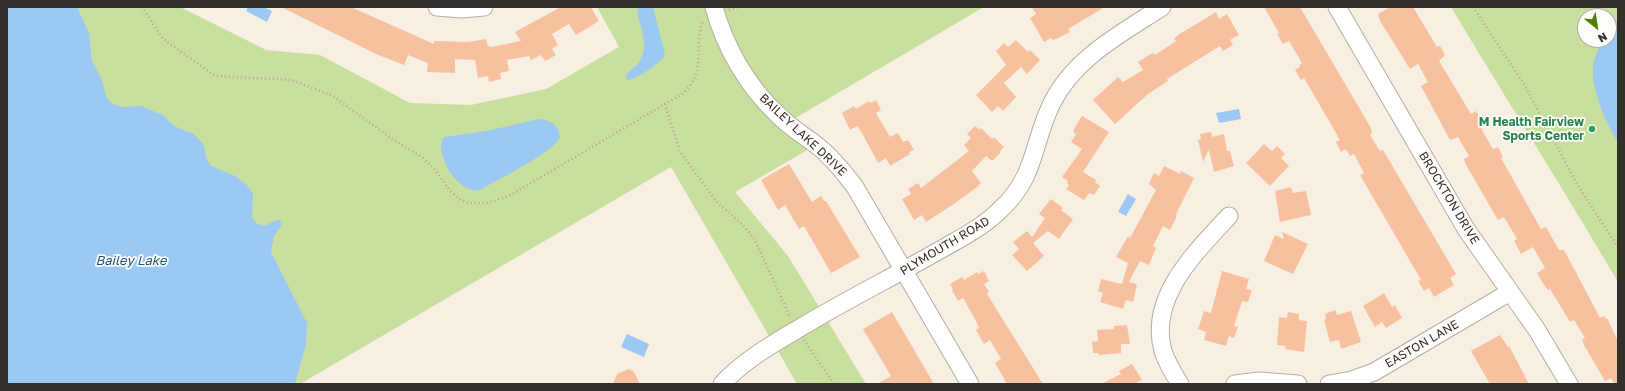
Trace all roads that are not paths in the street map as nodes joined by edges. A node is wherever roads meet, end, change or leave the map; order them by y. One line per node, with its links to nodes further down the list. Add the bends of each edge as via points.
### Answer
1 (437, 7): 2 (street)
2 (484, 7)
3 (1162, 7): 7 (street, PLYMOUTH ROAD, via 1095,53 1067,78 1048,110 1026,176 1002,208 977,228)
4 (1337, 7): 8 (street, BROCKTON DRIVE, via 1466,229)
5 (716, 12): 7 (street, BAILEY LAKE DRIVE, via 734,56 757,92 779,116 824,152 847,176)
6 (1229, 216): 11 (street, via 1185,267 1164,307 1160,329 1162,343 1168,363)
7 (904, 271): 9 (street, PLYMOUTH ROAD, via 856,295 754,356); 10 (street, BAILEY LAKE DRIVE)
8 (1510, 292): 14 (street, EASTON LANE, via 1374,372 1352,380); 15 (street, BROCKTON DRIVE, via 1537,330)
9 (722, 384)
10 (970, 384)
11 (1180, 384)
12 (1235, 384): 13 (street, via 1259,381)
13 (1298, 384)
14 (1329, 384)
15 (1569, 384)

